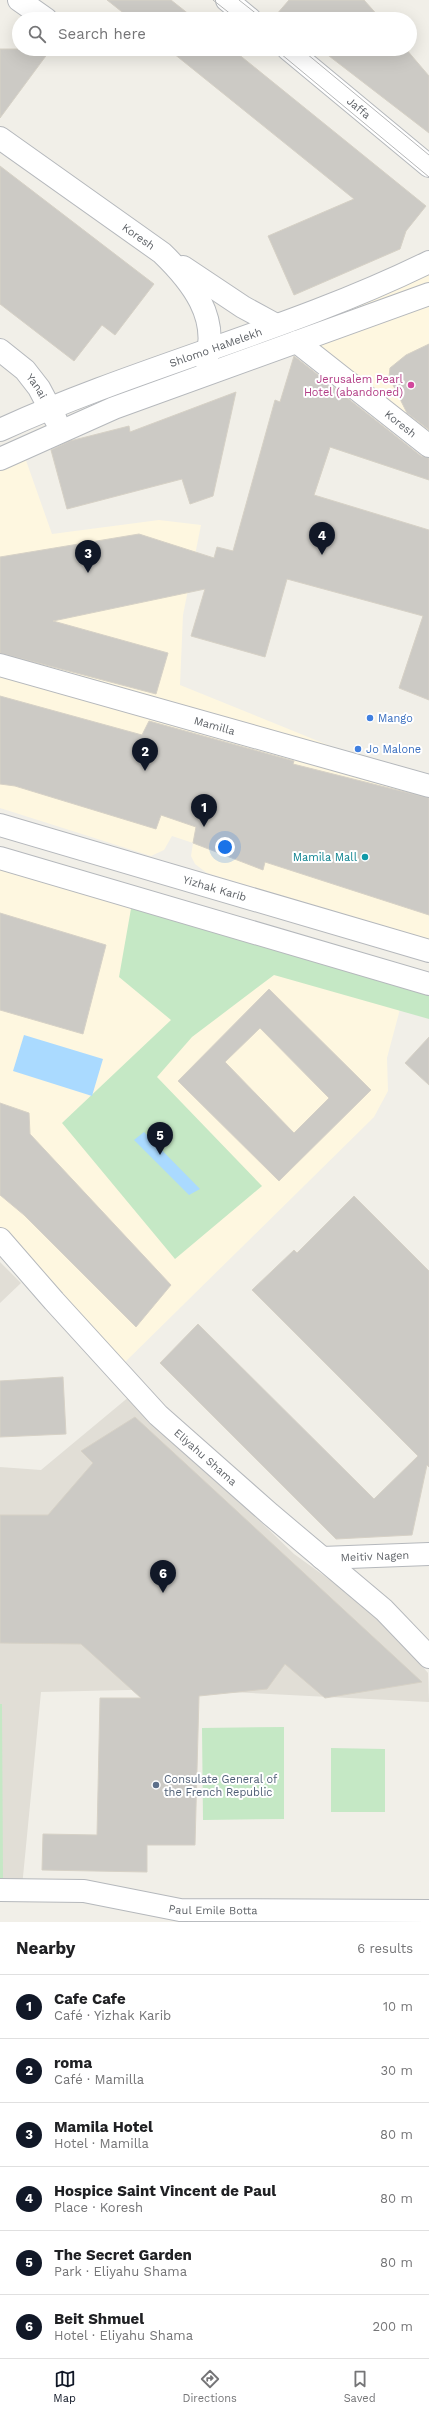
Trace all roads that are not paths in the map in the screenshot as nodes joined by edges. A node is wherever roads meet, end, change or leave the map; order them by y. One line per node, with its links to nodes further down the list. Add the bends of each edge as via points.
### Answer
1 (19, 0): 3 (street)
2 (226, 0): 4 (street)
3 (36, 12)
4 (241, 12)
5 (296, 56): 7 (street, Jaffa)
6 (0, 138): 8 (street, Koresh)
7 (429, 166)
8 (162, 253): 11 (street, via 243,307); 13 (street, Koresh, via 182,273 202,304 209,330)
9 (429, 262): 11 (street, Shlomo HaMelekh, via 389,281)
10 (429, 294): 12 (street)
11 (276, 325): 13 (street, Shlomo HaMelekh)
12 (297, 342): 15 (street); 19 (street, Koresh)
13 (210, 348): 15 (street, Koresh); 16 (street, Shlomo HaMelekh)
14 (0, 350): 16 (street, Yanai, via 25,370 39,388)
15 (198, 378): 17 (street)
16 (48, 408): 17 (street, Yanai, via 57,422); 18 (street, Shlomo HaMelekh)
17 (66, 428): 20 (street)
18 (0, 430)
19 (429, 446)
20 (0, 459)
21 (0, 665): 22 (street, Mamilla)
22 (429, 786)
23 (0, 825): 25 (street, Yizhak Karib)
24 (0, 858): 26 (street)
25 (429, 951)
26 (429, 984)
27 (0, 1239): 29 (street, Eliyahu Shama, via 158,1415)
28 (429, 1554): 29 (street, Meitiv Nagen)
29 (322, 1558): 30 (street, Eliyahu Shama, via 384,1610)
30 (429, 1657)
31 (0, 1890): 32 (street, Paul Emile Botta, via 84,1891 180,1910)
32 (429, 1911)

